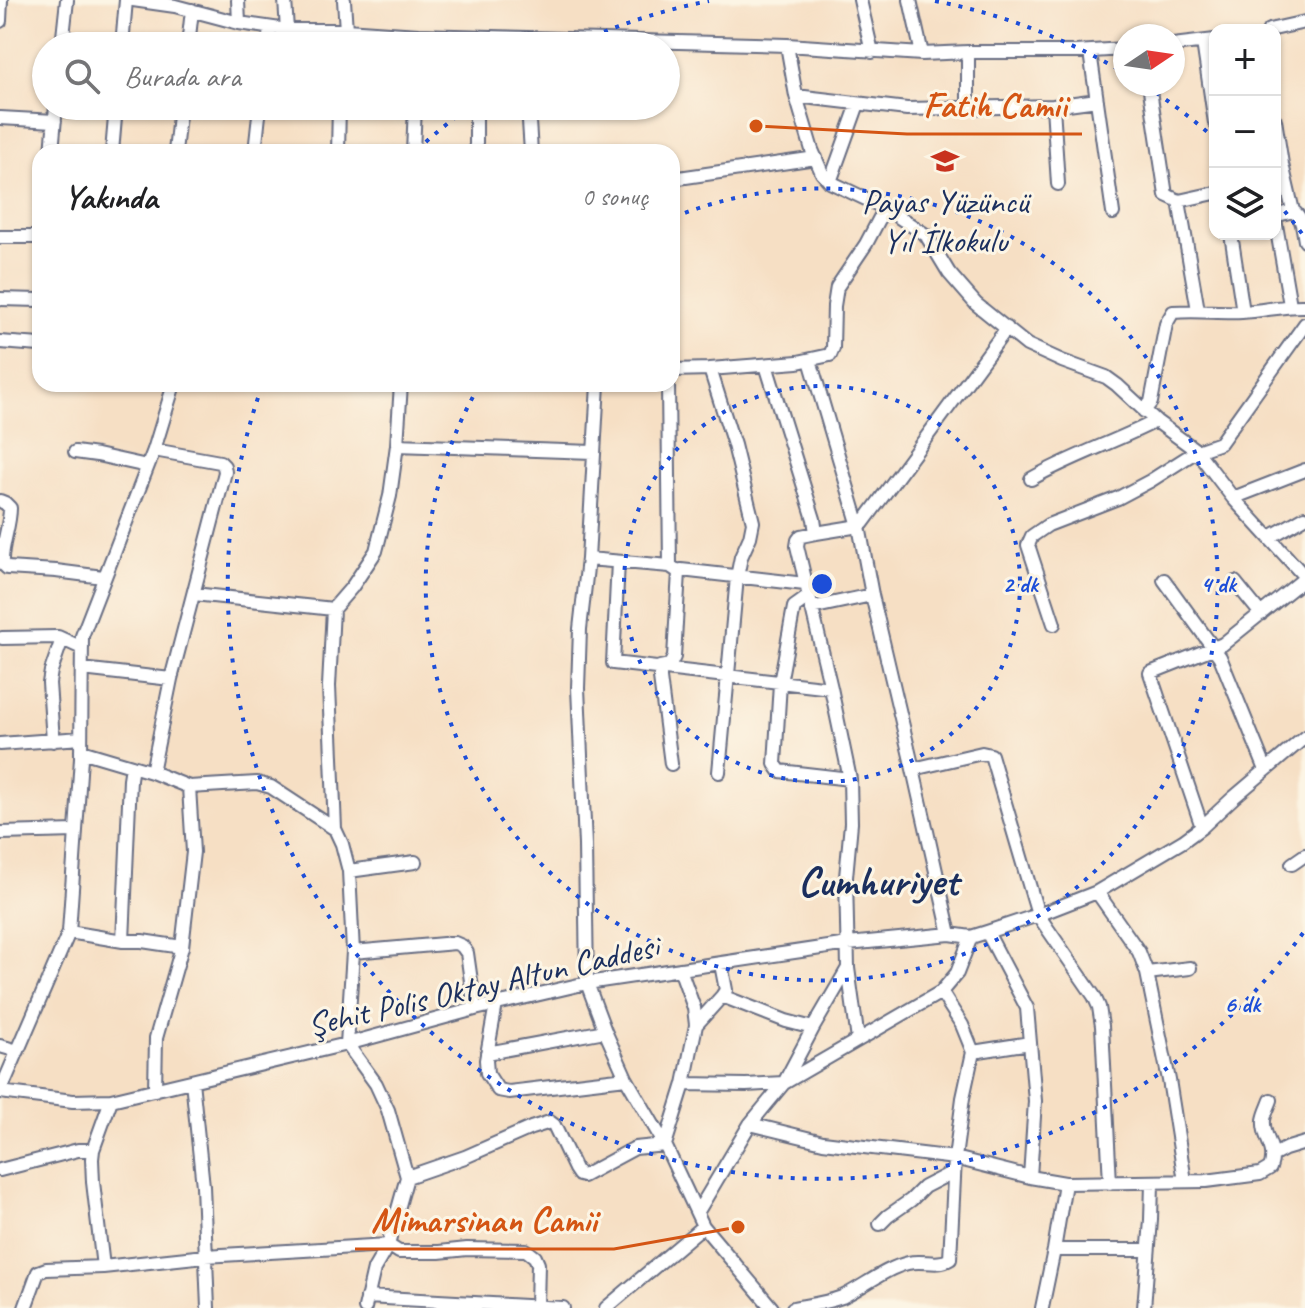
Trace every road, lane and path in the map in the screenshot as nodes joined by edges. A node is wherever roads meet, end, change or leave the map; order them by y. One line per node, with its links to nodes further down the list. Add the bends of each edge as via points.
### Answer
1 (1, 0): 12 (street)
2 (67, 0): 19 (street)
3 (126, 0): 20 (street)
4 (238, 0): 14 (street)
5 (285, 0): 17 (street)
6 (344, 0): 18 (street)
7 (860, 0): 29 (street)
8 (910, 0): 32 (street)
9 (141, 1): 10 (street)
10 (175, 3): 11 (street)
11 (192, 10): 14 (street); 21 (street)
12 (0, 21)
13 (1305, 22): 15 (street)
14 (239, 23): 16 (street)
15 (1281, 27)
16 (270, 28): 17 (street); 22 (street)
17 (287, 30): 18 (street)
18 (346, 30): 23 (street)
19 (64, 32)
20 (123, 32)
21 (190, 32)
22 (270, 32)
23 (360, 32)
24 (1209, 41): 26 (street)
25 (680, 44): 27 (street)
26 (1185, 44)
27 (787, 45): 29 (street); 33 (street)
28 (1113, 50): 31 (street)
29 (872, 52): 32 (street)
30 (968, 52): 31 (street); 32 (street); 38 (street)
31 (1090, 52): 35 (street)
32 (922, 54)
33 (796, 96): 36 (street); 58 (street)
34 (1151, 96): 64 (street, via 1166,195)
35 (1097, 100): 37 (street); 67 (street)
36 (858, 104): 38 (street); 61 (street)
37 (1053, 106): 38 (street); 62 (street)
38 (968, 107)
39 (0, 118): 40 (street)
40 (32, 120)
41 (37, 120): 49 (street)
42 (115, 120): 51 (street)
43 (178, 120): 52 (street)
44 (258, 120): 53 (street)
45 (339, 120): 54 (street)
46 (414, 120): 55 (street)
47 (476, 120): 56 (street)
48 (529, 120): 57 (street)
49 (55, 121): 50 (street)
50 (53, 144)
51 (113, 144)
52 (176, 144)
53 (256, 144)
54 (338, 144)
55 (413, 144)
56 (476, 144)
57 (530, 144)
58 (816, 158): 60 (street); 61 (street)
59 (1281, 158): 66 (street)
60 (680, 178)
61 (830, 182): 65 (street)
62 (1058, 184)
63 (1209, 194): 64 (street)
64 (1179, 201): 76 (street)
65 (885, 208): 79 (street, via 926,235 949,273); 82 (street, via 837,287 830,355)
66 (1293, 211): 71 (street, via 1301,219); 74 (street, via 1275,219)
67 (1113, 213)
68 (0, 237): 69 (street)
69 (32, 237)
70 (1232, 240): 77 (street)
71 (1305, 241)
72 (0, 299): 73 (street)
73 (32, 300)
74 (1290, 305): 75 (street); 77 (street)
75 (1305, 306)
76 (1198, 310): 77 (street); 90 (street, via 1169,317 1151,402)
77 (1243, 312)
78 (1305, 324): 94 (street, via 1220,443)
79 (1007, 328): 90 (street, via 1027,345 1106,377); 103 (street)
80 (0, 342): 81 (street)
81 (32, 344)
82 (810, 360): 83 (street); 103 (street)
83 (766, 365): 84 (street); 104 (street)
84 (710, 369): 85 (street); 110 (street, via 753,522)
85 (680, 370)
86 (172, 392): 93 (street)
87 (400, 392): 92 (street)
88 (597, 392): 96 (street)
89 (668, 392): 108 (street)
90 (1144, 411): 91 (street)
91 (1156, 421): 94 (street); 99 (street)
92 (397, 445): 96 (street); 117 (street, via 376,551)
93 (154, 450): 97 (street); 114 (street, via 224,466)
94 (1197, 451): 100 (street); 119 (street, via 1118,498 1032,536 1028,545)
95 (75, 452): 97 (street)
96 (593, 452): 106 (street)
97 (147, 466): 109 (street)
98 (1305, 470): 100 (street)
99 (1031, 479)
100 (1233, 498): 105 (street)
101 (0, 501): 109 (street, via 10,508 2,554 7,568)
102 (1305, 517): 105 (street)
103 (859, 526): 104 (street); 115 (street)
104 (816, 533): 116 (street, via 801,536 797,546)
105 (1270, 537): 111 (street)
106 (588, 559): 107 (street); 165 (street, via 578,688)
107 (618, 562): 108 (street); 124 (street, via 613,663)
108 (674, 569): 110 (street); 124 (street, via 674,657 670,665)
109 (103, 577): 123 (street)
110 (737, 577): 116 (street); 126 (street)
111 (1305, 578): 118 (street)
112 (1164, 580): 122 (street)
113 (1235, 582): 118 (street)
114 (194, 594): 117 (street); 127 (street)
115 (872, 595): 116 (street); 136 (street)
116 (808, 596): 128 (street, via 794,607); 129 (street)
117 (333, 609): 143 (street, via 329,686)
118 (1261, 614): 122 (street)
119 (1054, 624)
120 (2, 638): 121 (street)
121 (62, 639): 123 (street); 131 (street, via 49,683)
122 (1214, 647): 137 (street); 142 (street, via 1150,673)
123 (82, 648): 125 (street)
124 (660, 667): 126 (street); 134 (street)
125 (82, 669): 127 (street); 133 (street)
126 (726, 677): 128 (street); 139 (street)
127 (171, 679): 138 (street)
128 (780, 683): 129 (street); 140 (street, via 776,767)
129 (831, 688): 140 (street)
130 (1305, 737): 137 (street, Şehit Polis Oktay Altun Caddesi)
131 (53, 741): 132 (street); 133 (street)
132 (0, 744)
133 (81, 744): 135 (street); 144 (street)
134 (671, 764)
135 (132, 766): 138 (street); 156 (street)
136 (913, 769): 151 (street, via 991,755); 154 (street)
137 (1266, 770): 142 (street, Şehit Polis Oktay Altun Caddesi)
138 (152, 772): 141 (street)
139 (719, 772)
140 (850, 779): 157 (street)
141 (189, 787): 143 (street, via 271,787); 158 (street, via 193,852)
142 (1202, 827): 150 (street, Şehit Polis Oktay Altun Caddesi)
143 (335, 829): 149 (street)
144 (76, 831): 145 (street); 152 (street)
145 (1, 833)
146 (1305, 855): 148 (street)
147 (415, 862): 149 (street)
148 (1292, 864)
149 (349, 871): 159 (street)
150 (1097, 892): 151 (street, Şehit Polis Oktay Altun Caddesi); 164 (street, via 1139,952)
151 (1038, 915): 153 (street, Şehit Polis Oktay Altun Caddesi); 199 (street, via 1099,1007)
152 (69, 932): 156 (street); 177 (street)
153 (987, 932): 155 (street, Şehit Polis Oktay Altun Caddesi); 174 (street, via 1027,1008)
154 (950, 934): 155 (street, Şehit Polis Oktay Altun Caddesi); 157 (street, Şehit Polis Oktay Altun Caddesi)
155 (971, 937): 166 (street, via 957,973)
156 (123, 941): 158 (street)
157 (848, 944): 160 (street, Şehit Polis Oktay Altun Caddesi); 161 (street)
158 (182, 947): 184 (street, via 156,1038)
159 (353, 952): 169 (street, via 462,946); 175 (street)
160 (721, 964): 163 (street, Şehit Polis Oktay Altun Caddesi); 167 (street, via 726,990)
161 (848, 968): 171 (street); 173 (street)
162 (1190, 968): 164 (street)
163 (680, 969): 165 (street, Şehit Polis Oktay Altun Caddesi); 170 (street)
164 (1147, 973): 197 (street)
165 (587, 983): 168 (street, Şehit Polis Oktay Altun Caddesi); 172 (street)
166 (941, 992): 173 (street); 178 (street)
167 (722, 996): 170 (street); 171 (street)
168 (496, 1004): 169 (street, Şehit Polis Oktay Altun Caddesi); 179 (street)
169 (475, 1009): 175 (street, Şehit Polis Oktay Altun Caddesi)
170 (696, 1025): 183 (street)
171 (813, 1028): 182 (street)
172 (605, 1031): 179 (street); 180 (street)
173 (858, 1040): 182 (street)
174 (1030, 1043): 178 (street); 196 (street, via 1035,1101)
175 (347, 1044): 181 (street, Şehit Polis Oktay Altun Caddesi); 195 (street, via 388,1110)
176 (0, 1046): 177 (street)
177 (18, 1051): 185 (street)
178 (973, 1052): 193 (street)
179 (487, 1053): 180 (street, via 487,1073 498,1090 509,1092)
180 (626, 1078): 190 (street)
181 (192, 1081): 184 (street, Şehit Polis Oktay Altun Caddesi); 207 (street)
182 (784, 1083): 183 (street); 188 (street)
183 (684, 1084): 190 (street)
184 (155, 1090): 186 (street, Şehit Polis Oktay Altun Caddesi)
185 (0, 1092): 186 (street, Şehit Polis Oktay Altun Caddesi)
186 (111, 1100): 191 (street)
187 (1271, 1100): 192 (street, via 1264,1126)
188 (750, 1124): 193 (street); 201 (street)
189 (1305, 1143): 192 (street)
190 (665, 1145): 195 (street, via 635,1148 583,1176 550,1122); 201 (street)
191 (93, 1150): 194 (street); 208 (street)
192 (1274, 1155): 197 (street, via 1270,1168 1260,1174)
193 (954, 1165): 196 (street); 202 (street); 216 (street, via 950,1259 904,1263 842,1297)
194 (0, 1170)
195 (407, 1177): 204 (street)
196 (1030, 1177): 198 (street)
197 (1185, 1181): 200 (street)
198 (1065, 1183): 199 (street); 205 (street)
199 (1110, 1183): 200 (street)
200 (1152, 1183): 206 (street)
201 (697, 1213): 203 (street)
202 (880, 1224)
203 (703, 1226): 214 (street); 215 (street)
204 (388, 1245): 207 (street); 209 (street, via 374,1269); 210 (street, via 399,1252 526,1250 538,1264)
205 (1054, 1250): 206 (street); 217 (street)
206 (1148, 1250): 218 (street)
207 (205, 1256): 208 (street); 212 (street)
208 (103, 1267): 211 (street, via 38,1272)
209 (366, 1303): 210 (street)
210 (537, 1306): 213 (street)
211 (25, 1308)
212 (208, 1308)
213 (563, 1308)
214 (606, 1308)
215 (772, 1308)
216 (793, 1308)
217 (1042, 1308)
218 (1144, 1308)

